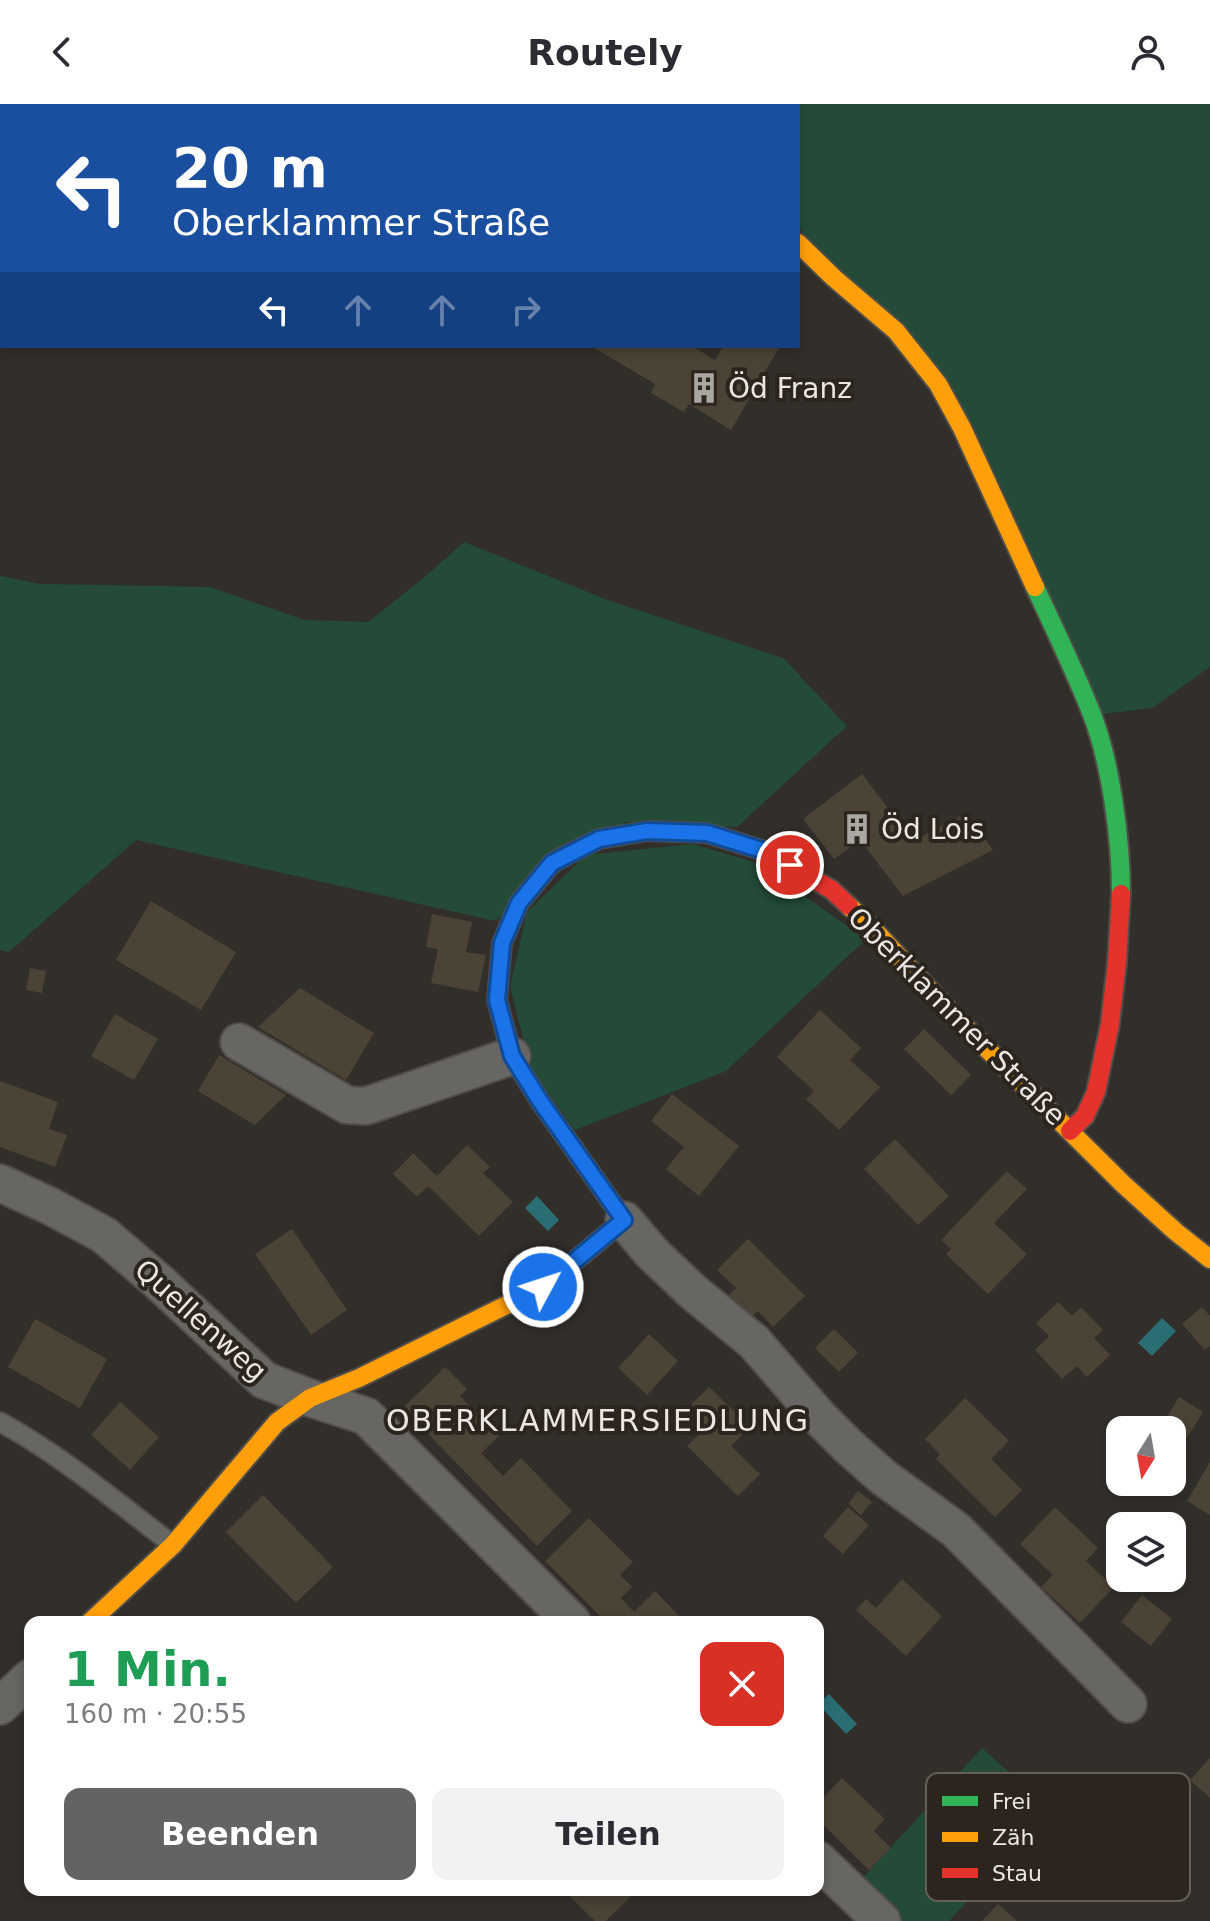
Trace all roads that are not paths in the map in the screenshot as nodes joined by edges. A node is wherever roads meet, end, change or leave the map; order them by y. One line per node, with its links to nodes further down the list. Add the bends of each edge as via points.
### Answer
1 (800, 245): 4 (street, via 896,331 938,384 1092,714 1112,800 1121,891 1110,1024 1096,1092 1085,1116)
2 (239, 1042): 3 (street, via 347,1105 366,1106)
3 (512, 1056): 4 (street, Oberklammer Straße, via 497,1000 502,943 519,903 552,863 599,839 647,831 707,833 768,852 832,890); 6 (street, Oberklammer Straße)
4 (1070, 1131): 7 (street, Oberklammer Straße)
5 (0, 1183): 8 (street, Quellenweg, via 104,1235 264,1380)
6 (624, 1220): 8 (street, via 543,1287); 14 (street, Oberklammer Straße, via 692,1291 754,1342 848,1446 956,1530)
7 (1210, 1259)
8 (310, 1398): 10 (street, via 277,1422); 12 (street, Quellenweg, via 366,1416)
9 (0, 1422): 10 (lane)
10 (173, 1545): 11 (street)
11 (96, 1616)
12 (566, 1616)
13 (24, 1684): 15 (street)
14 (1128, 1704)
15 (0, 1706)
16 (824, 1866): 17 (street)
17 (882, 1921)

